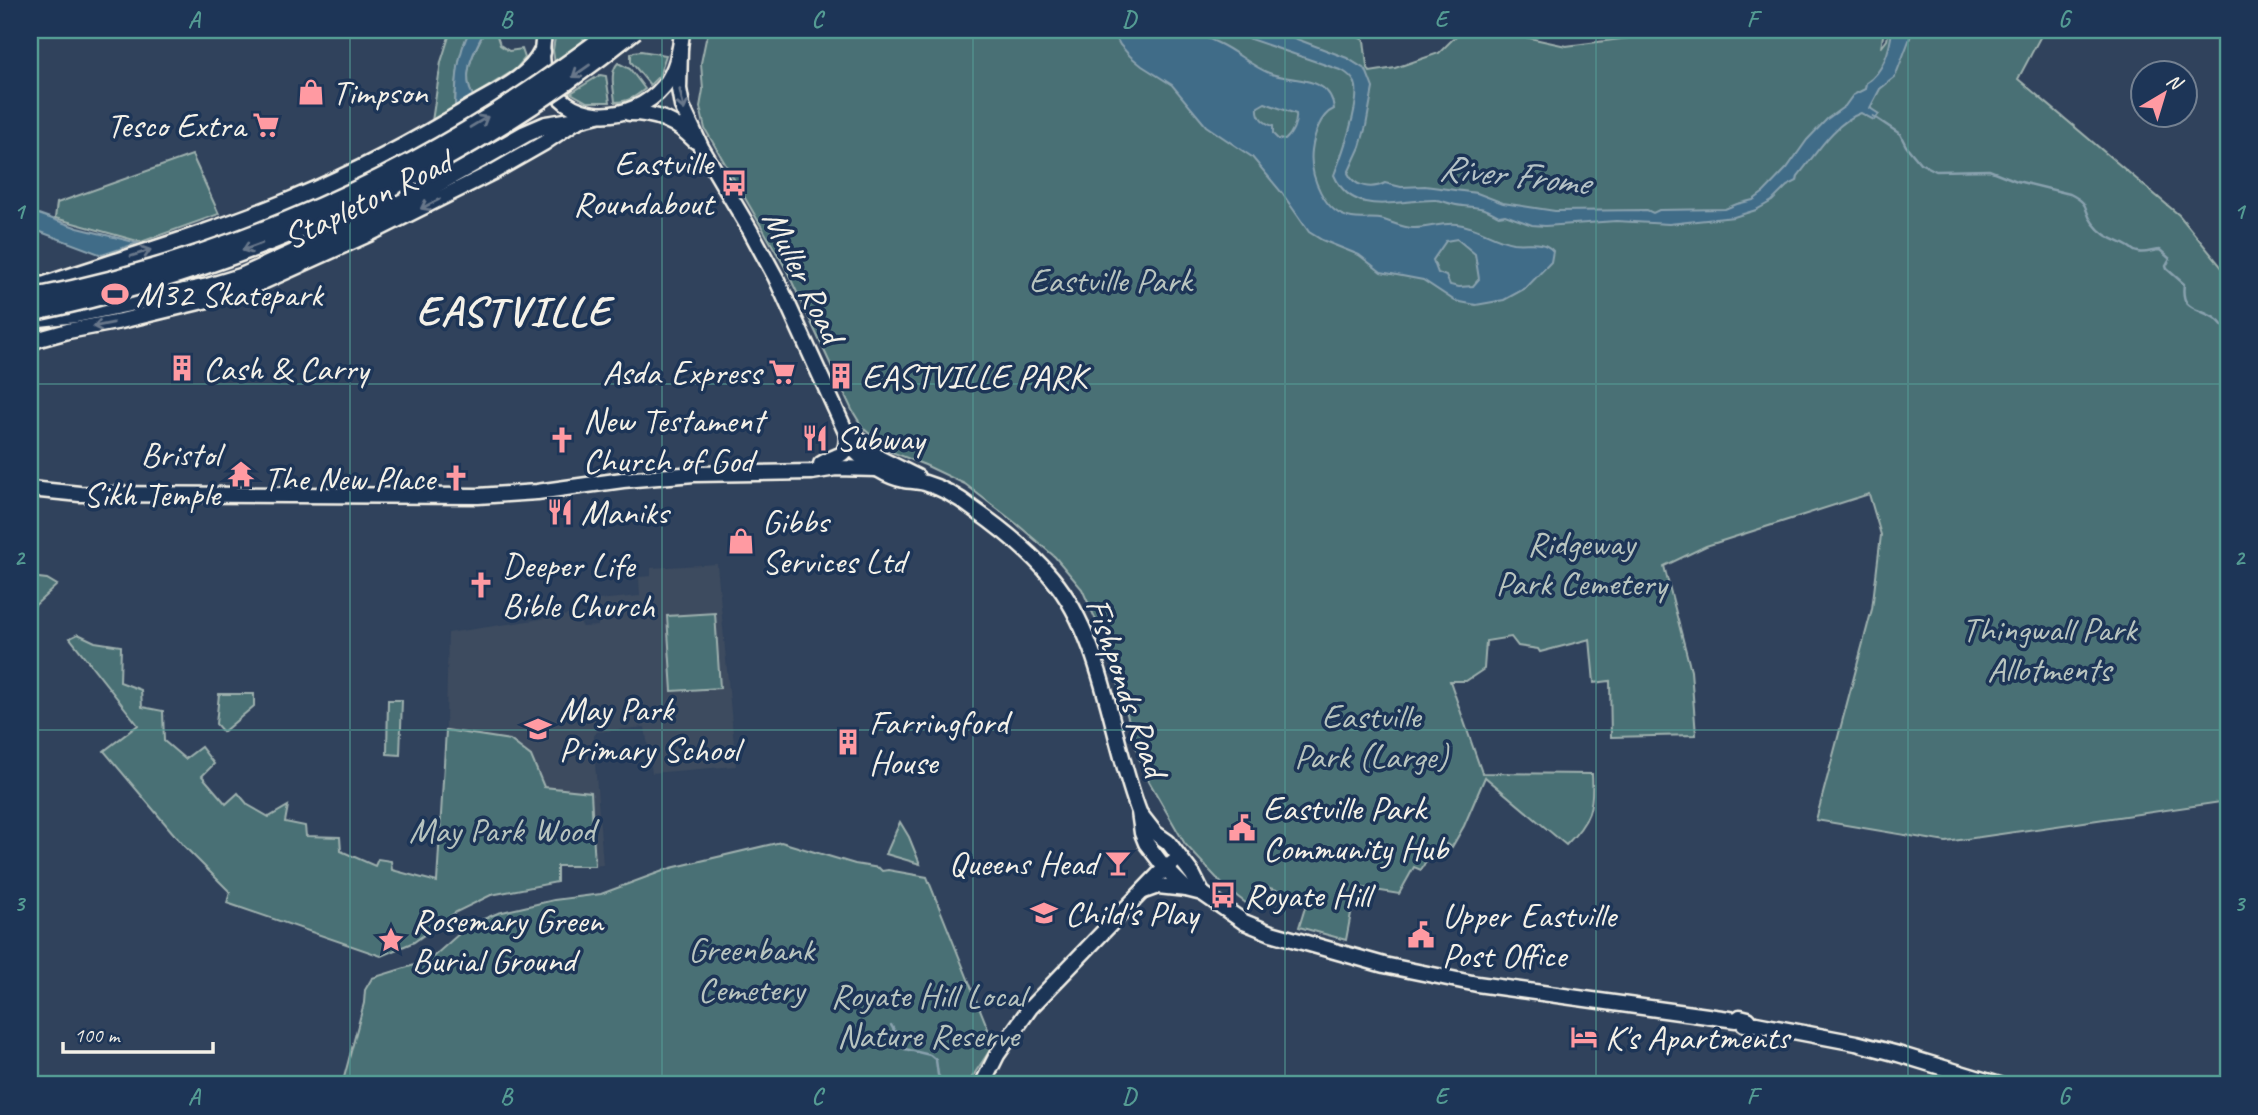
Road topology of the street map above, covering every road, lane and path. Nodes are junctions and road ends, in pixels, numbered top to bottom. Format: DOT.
graph roads {
  1 [pos="545,30"];
  2 [pos="613,30"];
  3 [pos="635,30"];
  4 [pos="683,38"];
  5 [pos="542,52"];
  6 [pos="625,113"];
  7 [pos="598,115"];
  8 [pos="578,120"];
  9 [pos="701,147"];
  10 [pos="30,290"];
  11 [pos="30,298"];
  12 [pos="30,313"];
  13 [pos="30,319"];
  14 [pos="30,344"];
  15 [pos="847,435"];
  16 [pos="878,470"];
  17 [pos="903,470"];
  18 [pos="812,472"];
  19 [pos="923,482"];
  20 [pos="30,489"];
  21 [pos="1139,812"];
  22 [pos="1171,864"];
  23 [pos="1186,889"];
  24 [pos="1142,892"];
  25 [pos="1202,892"];
  26 [pos="982,1085"];
  27 [pos="2000,1085"];
  1 -- 5 [label="main road"];
  11 -- 2 [label="highway, one-way, bridge"];
  3 -- 12 [label="highway, one-way, bridge"];
  4 -- 6 [label="main road"];
  4 -- 9 [label="main road, Muller Road, one-way"];
  5 -- 7 [label="main road"];
  10 -- 5 [label="highway, one-way"];
  6 -- 7 [label="main road"];
  6 -- 9 [label="main road, Muller Road"];
  7 -- 8 [label="main road, Stapleton Road"];
  8 -- 13 [label="highway"];
  8 -- 14 [label="main road, Stapleton Road, one-way"];
  9 -- 15 [label="main road, Muller Road"];
  15 -- 16 [label="main road, Muller Road"];
  15 -- 17 [label="main road"];
  15 -- 18 [label="main road"];
  16 -- 17 [label="main road, Fishponds Road"];
  16 -- 18 [label="main road, Fishponds Road"];
  16 -- 19 [label="main road, Fishponds Road"];
  17 -- 19 [label="main road, Fishponds Road"];
  18 -- 19 [label="main road, Fishponds Road"];
  18 -- 20 [label="main road, Fishponds Road"];
  19 -- 21 [label="main road, Fishponds Road"];
  21 -- 22 [label="main road, Fishponds Road"];
  21 -- 22 [label="main road, Fishponds Road"];
  22 -- 23 [label="main road, Fishponds Road"];
  22 -- 24 [label="main road"];
  22 -- 25 [label="main road, Fishponds Road"];
  23 -- 24 [label="main road"];
  23 -- 25 [label="main road, Fishponds Road"];
  24 -- 26 [label="main road"];
  25 -- 27 [label="main road, Fishponds Road"];
}
